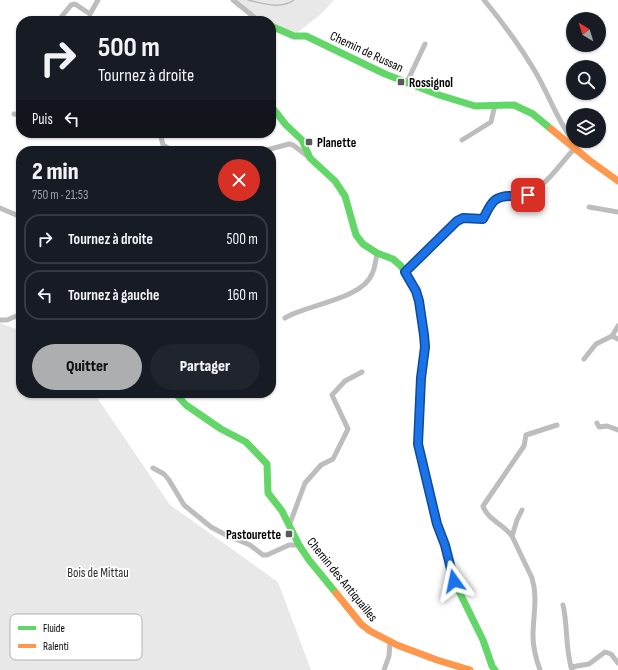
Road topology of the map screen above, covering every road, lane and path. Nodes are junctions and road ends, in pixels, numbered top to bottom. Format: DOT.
graph roads {
  1 [pos="98,0"];
  2 [pos="233,0"];
  3 [pos="484,0"];
  4 [pos="62,16"];
  5 [pos="253,16"];
  6 [pos="276,28"];
  7 [pos="425,44"];
  8 [pos="407,82"];
  9 [pos="495,105"];
  10 [pos="276,112"];
  11 [pos="566,133"];
  12 [pos="566,137"];
  13 [pos="462,140"];
  14 [pos="276,148"];
  15 [pos="567,148"];
  16 [pos="578,148"];
  17 [pos="310,158"];
  18 [pos="618,181"];
  19 [pos="0,208"];
  20 [pos="589,208"];
  21 [pos="618,212"];
  22 [pos="16,215"];
  23 [pos="378,253"];
  24 [pos="405,272"];
  25 [pos="16,316"];
  26 [pos="285,318"];
  27 [pos="0,320"];
  28 [pos="618,326"];
  29 [pos="612,336"];
  30 [pos="618,339"];
  31 [pos="584,359"];
  32 [pos="362,372"];
  33 [pos="180,398"];
  34 [pos="597,423"];
  35 [pos="557,425"];
  36 [pos="618,430"];
  37 [pos="153,468"];
  38 [pos="522,510"];
  39 [pos="289,526"];
  40 [pos="512,536"];
  41 [pos="299,545"];
  42 [pos="563,605"];
  43 [pos="390,642"];
  44 [pos="618,663"];
  45 [pos="571,669"];
  46 [pos="384,670"];
  47 [pos="470,670"];
  48 [pos="495,670"];
  49 [pos="540,670"];
  1 -- 4 [label="street"];
  2 -- 5 [label="street"];
  3 -- 11 [label="street"];
  6 -- 8 [label="street, Chemin de Russan"];
  7 -- 8 [label="street"];
  8 -- 9 [label="street, Chemin de Russan"];
  9 -- 12 [label="street, Chemin de Russan"];
  9 -- 13 [label="street"];
  10 -- 17 [label="street"];
  14 -- 17 [label="street"];
  15 -- 24 [label="street"];
  16 -- 18 [label="street, Chemin de Russan"];
  17 -- 23 [label="street"];
  19 -- 22 [label="street"];
  20 -- 21 [label="street"];
  23 -- 24 [label="street"];
  23 -- 26 [label="street"];
  24 -- 48 [label="street"];
  25 -- 27 [label="street"];
  28 -- 29 [label="street"];
  29 -- 30 [label="street"];
  29 -- 31 [label="street"];
  32 -- 39 [label="street"];
  33 -- 39 [label="street, Chemin des Antiquailles"];
  34 -- 36 [label="street"];
  35 -- 40 [label="street"];
  37 -- 41 [label="street"];
  38 -- 40 [label="street"];
  39 -- 41 [label="street, Chemin des Antiquailles"];
  40 -- 49 [label="street"];
  41 -- 43 [label="street, Chemin des Antiquailles"];
  42 -- 45 [label="street"];
  43 -- 46 [label="street"];
  43 -- 47 [label="street, Chemin des Antiquailles"];
  44 -- 45 [label="street"];
}
